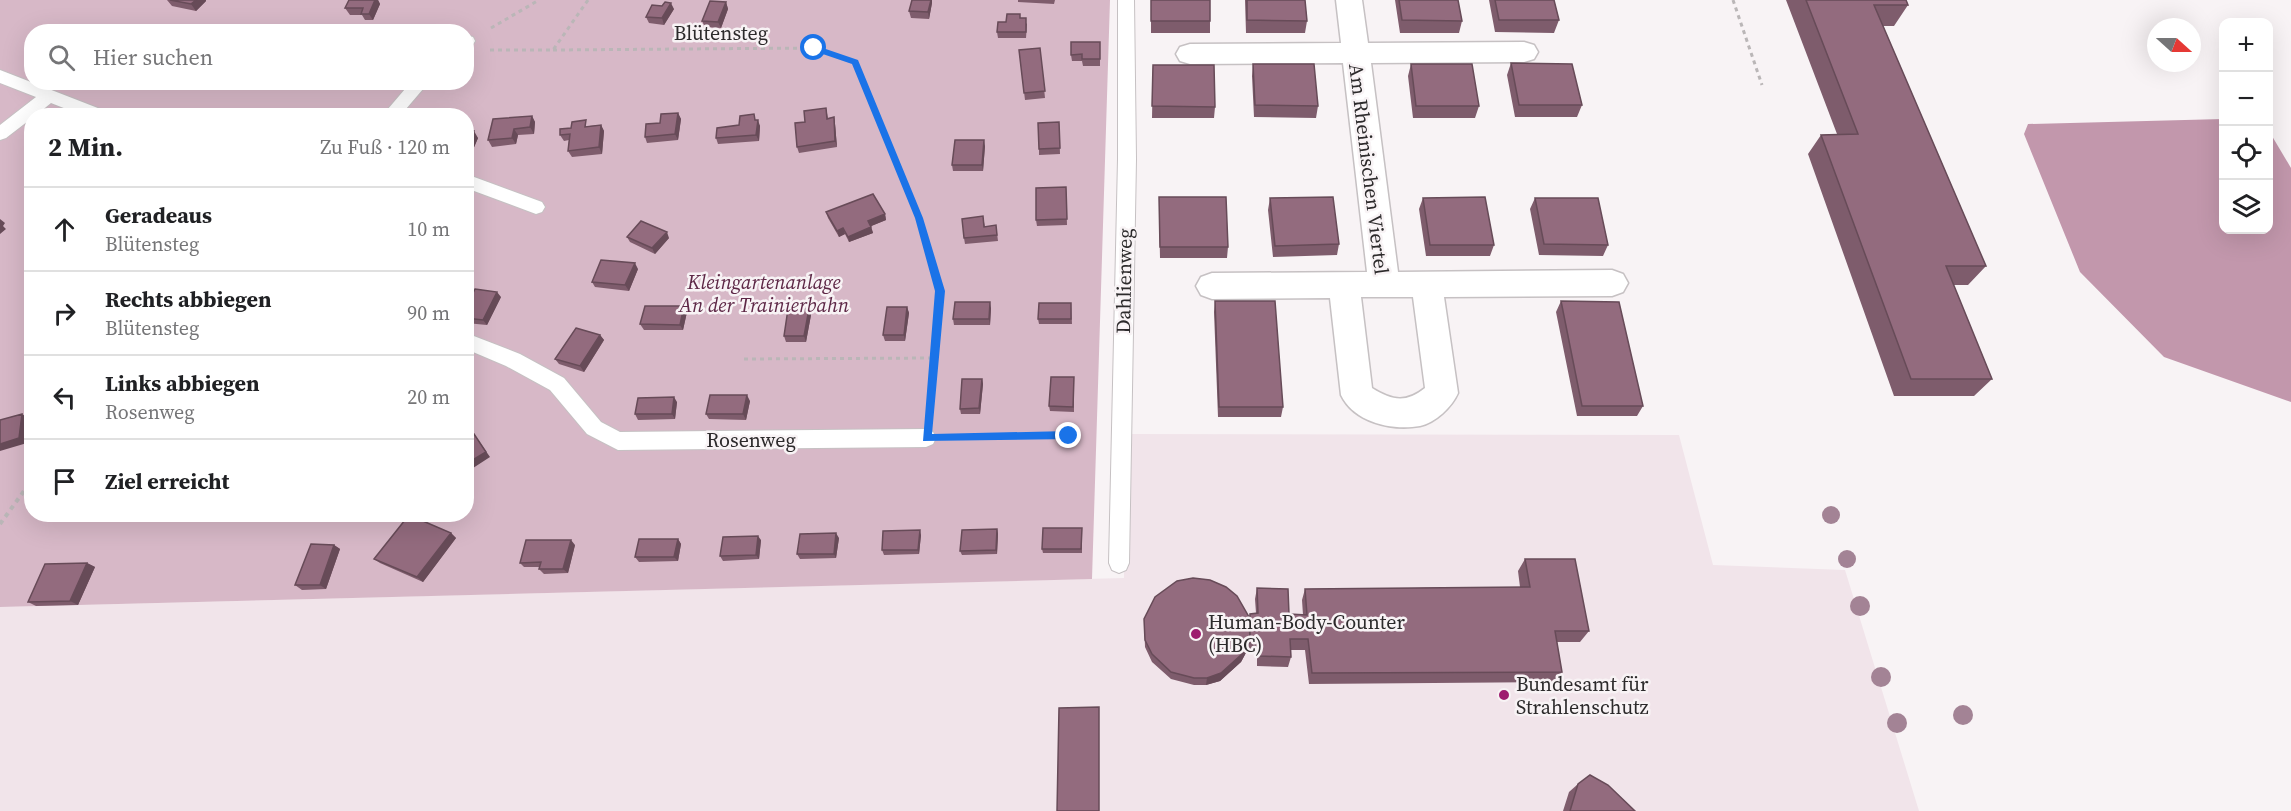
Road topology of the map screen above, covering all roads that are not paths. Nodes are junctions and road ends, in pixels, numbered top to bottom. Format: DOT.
graph roads {
  1 [pos="1126,0"];
  2 [pos="1349,0"];
  3 [pos="1524,52"];
  4 [pos="1190,54"];
  5 [pos="1355,54"];
  6 [pos="0,76"];
  7 [pos="24,85"];
  8 [pos="37,90"];
  9 [pos="414,90"];
  10 [pos="50,95"];
  11 [pos="33,108"];
  12 [pos="82,108"];
  13 [pos="397,108"];
  14 [pos="24,115"];
  15 [pos="0,134"];
  16 [pos="474,184"];
  17 [pos="537,207"];
  18 [pos="1612,283"];
  19 [pos="1344,285"];
  20 [pos="1384,285"];
  21 [pos="1427,285"];
  22 [pos="1212,286"];
  23 [pos="474,344"];
  24 [pos="926,438"];
  25 [pos="1119,563"];
  1 -- 25 [label="lane, Dahlienweg"];
  2 -- 5 [label="street, Am Rheinischen Viertel"];
  3 -- 5 [label="street, Am Rheinischen Viertel"];
  4 -- 5 [label="street, Am Rheinischen Viertel"];
  5 -- 20 [label="street, Am Rheinischen Viertel"];
  6 -- 7 [label="lane"];
  8 -- 10 [label="lane"];
  9 -- 13 [label="lane"];
  10 -- 11 [label="lane"];
  10 -- 12 [label="lane"];
  14 -- 15 [label="lane"];
  16 -- 17 [label="lane"];
  18 -- 21 [label="street, Am Rheinischen Viertel"];
  19 -- 20 [label="street, Am Rheinischen Viertel"];
  19 -- 21 [label="street, Am Rheinischen Viertel"];
  19 -- 22 [label="street, Am Rheinischen Viertel"];
  20 -- 21 [label="street, Am Rheinischen Viertel"];
  23 -- 24 [label="lane, Rosenweg"];
}
